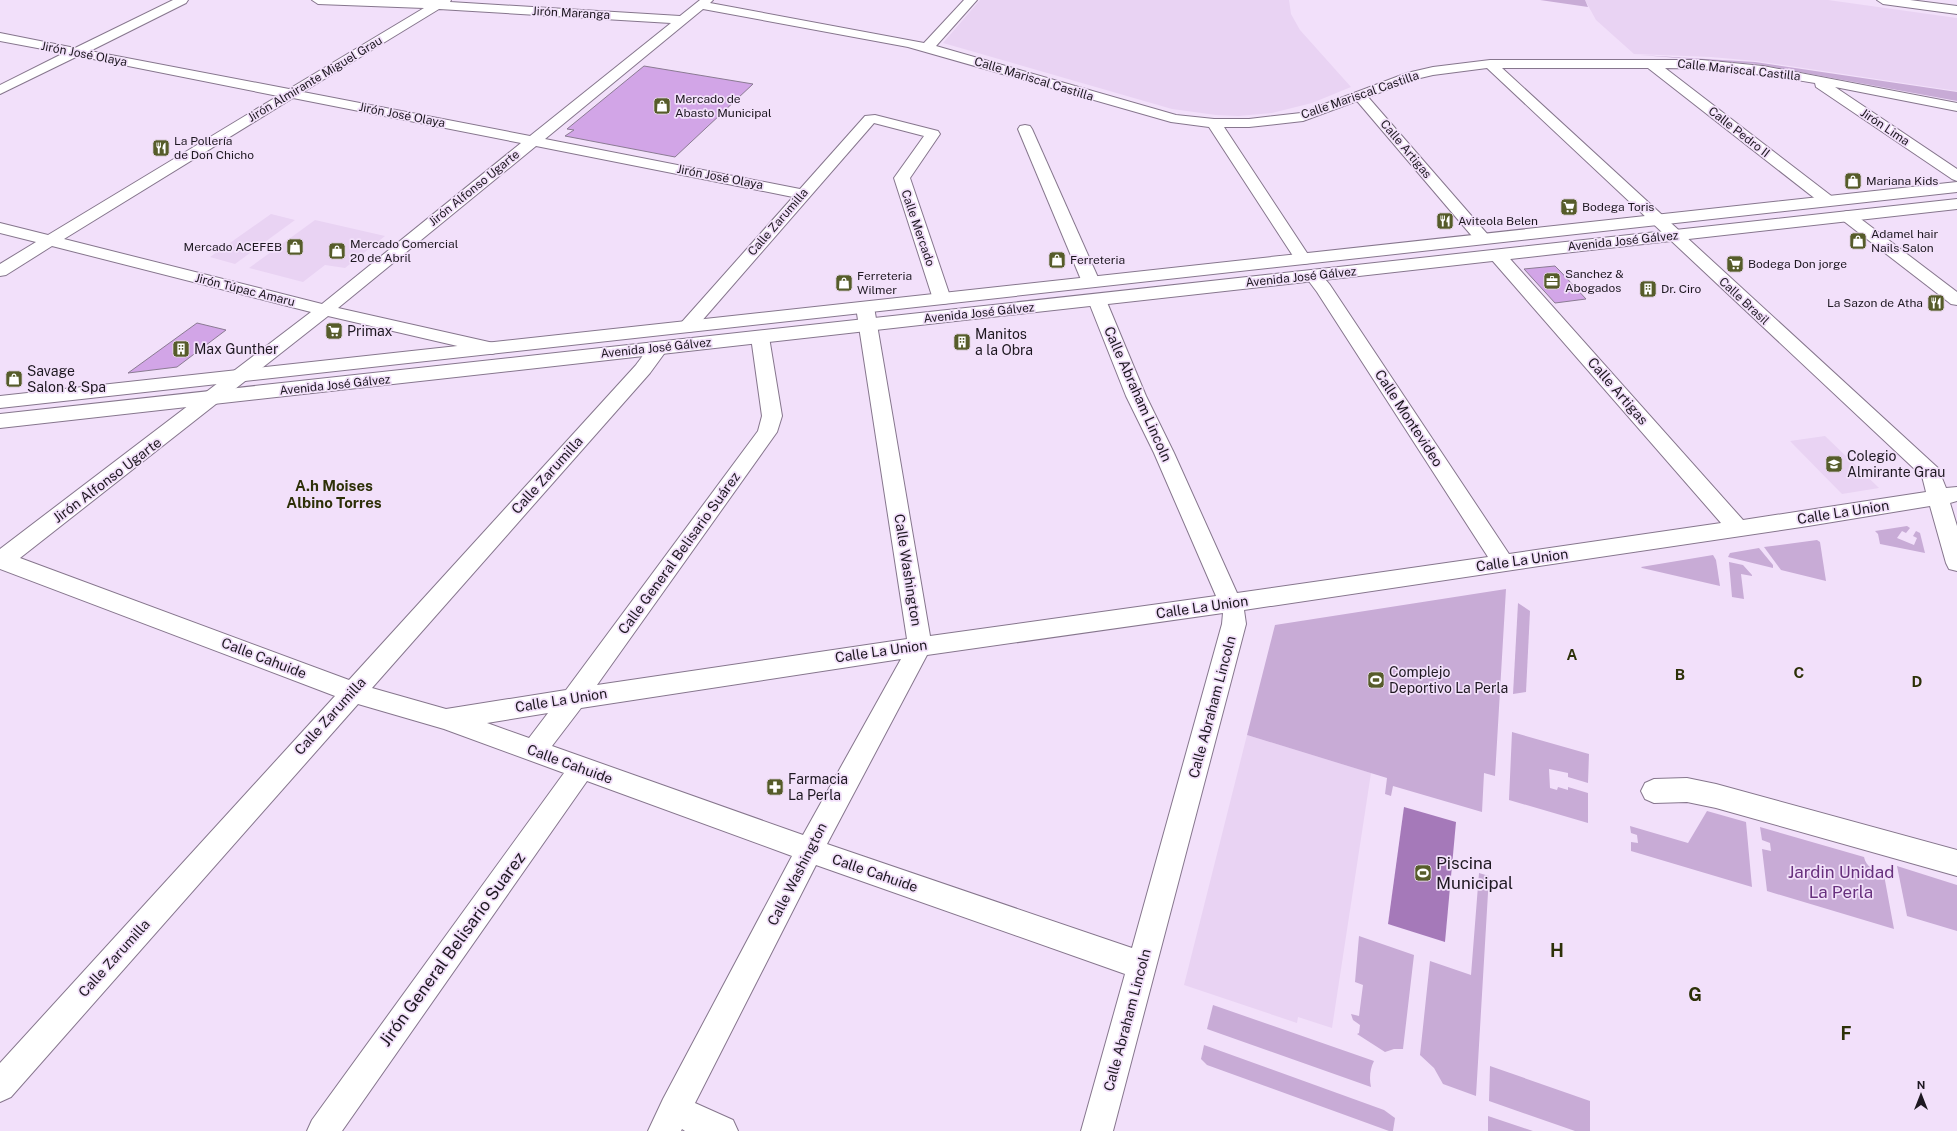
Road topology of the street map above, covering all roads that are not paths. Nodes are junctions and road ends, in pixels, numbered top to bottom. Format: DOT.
graph roads {
  1 [pos="182,0"];
  2 [pos="318,0"];
  3 [pos="971,0"];
  4 [pos="1883,0"];
  5 [pos="1949,0"];
  6 [pos="1957,1"];
  7 [pos="441,3"];
  8 [pos="704,3"];
  9 [pos="1957,10"];
  10 [pos="682,20"];
  11 [pos="0,37"];
  12 [pos="927,48"];
  13 [pos="77,52"];
  14 [pos="1650,63"];
  15 [pos="1490,64"];
  16 [pos="1813,79"];
  17 [pos="0,90"];
  18 [pos="291,94"];
  19 [pos="1360,96"];
  20 [pos="1957,107"];
  21 [pos="870,119"];
  22 [pos="1214,123"];
  23 [pos="1025,129"];
  24 [pos="532,141"];
  25 [pos="1957,176"];
  26 [pos="1957,187"];
  27 [pos="803,194"];
  28 [pos="1828,201"];
  29 [pos="1957,204"];
  30 [pos="1847,216"];
  31 [pos="1658,220"];
  32 [pos="0,228"];
  33 [pos="1675,235"];
  34 [pos="1483,239"];
  35 [pos="50,241"];
  36 [pos="1497,255"];
  37 [pos="1303,259"];
  38 [pos="0,271"];
  39 [pos="1313,276"];
  40 [pos="1094,291"];
  41 [pos="942,299"];
  42 [pos="1957,300"];
  43 [pos="325,310"];
  44 [pos="866,316"];
  45 [pos="687,327"];
  46 [pos="760,337"];
  47 [pos="660,347"];
  48 [pos="492,348"];
  49 [pos="240,376"];
  50 [pos="213,398"];
  51 [pos="0,402"];
  52 [pos="0,421"];
  53 [pos="1947,495"];
  54 [pos="1738,528"];
  55 [pos="1,560"];
  56 [pos="1503,562"];
  57 [pos="1957,563"];
  58 [pos="1230,603"];
  59 [pos="920,646"];
  60 [pos="352,692"];
  61 [pos="574,698"];
  62 [pos="446,719"];
  63 [pos="534,750"];
  64 [pos="582,768"];
  65 [pos="1654,791"];
  66 [pos="809,850"];
  67 [pos="1957,863"];
  68 [pos="1142,966"];
  69 [pos="0,1086"];
  70 [pos="669,1121"];
  71 [pos="323,1131"];
  72 [pos="722,1131"];
  73 [pos="1097,1131"];
  1 -- 13 [label="street"];
  2 -- 7 [label="street, Jirón Maranga"];
  3 -- 12 [label="street"];
  4 -- 9 [label="street"];
  5 -- 6 [label="street"];
  7 -- 10 [label="street, Jirón Maranga"];
  7 -- 18 [label="street, Jirón Almirante Miguel Grau"];
  8 -- 10 [label="street, Jirón Alfonso Ugarte"];
  8 -- 12 [label="street, Calle Mariscal Castilla"];
  10 -- 24 [label="street, Jirón Alfonso Ugarte"];
  11 -- 13 [label="street, Jirón José Olaya"];
  12 -- 22 [label="street, Calle Mariscal Castilla"];
  13 -- 17 [label="street"];
  13 -- 18 [label="street, Jirón José Olaya"];
  14 -- 15 [label="street, Calle Mariscal Castilla"];
  14 -- 16 [label="street, Calle Mariscal Castilla"];
  14 -- 28 [label="street, Calle Pedro II"];
  15 -- 19 [label="street, Calle Mariscal Castilla"];
  15 -- 31 [label="street, Calle Brasil"];
  16 -- 20 [label="street, Calle Mariscal Castilla"];
  16 -- 25 [label="street, Jirón Lima"];
  18 -- 24 [label="street, Jirón José Olaya"];
  18 -- 35 [label="street, Jirón Almirante Miguel Grau"];
  19 -- 22 [label="street, Calle Mariscal Castilla"];
  19 -- 34 [label="street, Calle Artigas"];
  21 -- 27 [label="street, Calle Zarumilla"];
  21 -- 41 [label="street, Calle Mercado"];
  22 -- 37 [label="street"];
  23 -- 40 [label="street, Calle Abraham Lincoln"];
  24 -- 27 [label="street, Jirón José Olaya"];
  24 -- 43 [label="street, Jirón Alfonso Ugarte"];
  26 -- 28 [label="street, Avenida José Gálvez"];
  27 -- 45 [label="street, Calle Zarumilla"];
  28 -- 31 [label="street, Avenida José Gálvez"];
  29 -- 30 [label="street, Avenida José Gálvez"];
  30 -- 33 [label="street, Avenida José Gálvez"];
  30 -- 42 [label="street"];
  31 -- 33 [label="street, Calle Brasil"];
  31 -- 34 [label="street, Avenida José Gálvez"];
  32 -- 35 [label="street, Jirón Túpac Amaru"];
  33 -- 36 [label="street, Avenida José Gálvez"];
  33 -- 53 [label="street, Calle Brasil"];
  34 -- 37 [label="street, Avenida José Gálvez"];
  35 -- 38 [label="street, Jirón Almirante Miguel Grau"];
  35 -- 43 [label="street, Jirón Túpac Amaru"];
  36 -- 39 [label="street, Avenida José Gálvez"];
  36 -- 54 [label="street, Calle Artigas"];
  37 -- 40 [label="street, Avenida José Gálvez"];
  39 -- 40 [label="street, Avenida José Gálvez"];
  39 -- 56 [label="street, Calle Montevideo"];
  40 -- 41 [label="street, Avenida José Gálvez"];
  40 -- 44 [label="street, Avenida José Gálvez"];
  40 -- 58 [label="street, Calle Abraham Lincoln"];
  41 -- 44 [label="street, Avenida José Gálvez"];
  43 -- 48 [label="street, Jirón Túpac Amaru"];
  43 -- 49 [label="street, Jirón Alfonso Ugarte"];
  44 -- 45 [label="street, Avenida José Gálvez"];
  44 -- 46 [label="street, Avenida José Gálvez"];
  44 -- 59 [label="street, Calle Washington"];
  45 -- 48 [label="street, Avenida José Gálvez"];
  46 -- 47 [label="street, Avenida José Gálvez"];
  46 -- 61 [label="street, Calle General Belisario Suárez"];
  47 -- 50 [label="street, Avenida José Gálvez"];
  47 -- 60 [label="street, Calle Zarumilla"];
  48 -- 49 [label="street, Avenida José Gálvez"];
  49 -- 50 [label="street, Jirón Alfonso Ugarte"];
  49 -- 51 [label="street, Avenida José Gálvez"];
  50 -- 52 [label="street, Avenida José Gálvez"];
  50 -- 55 [label="street, Jirón Alfonso Ugarte"];
  53 -- 54 [label="street, Calle La Union"];
  53 -- 57 [label="street, Calle Brasil"];
  54 -- 56 [label="street, Calle La Union"];
  55 -- 60 [label="street, Calle Cahuide"];
  56 -- 58 [label="street, Calle La Union"];
  58 -- 59 [label="street, Calle La Union"];
  58 -- 68 [label="street, Calle Abraham Lincoln"];
  59 -- 61 [label="street, Calle La Union"];
  59 -- 66 [label="street, Calle Washington"];
  60 -- 62 [label="street, Calle Cahuide"];
  60 -- 69 [label="street, Calle Zarumilla"];
  61 -- 62 [label="street, Calle La Union"];
  61 -- 63 [label="street, Calle General Belisario Suárez"];
  62 -- 63 [label="street, Calle Cahuide"];
  63 -- 64 [label="street, Calle Cahuide"];
  64 -- 66 [label="street, Calle Cahuide"];
  64 -- 71 [label="street, Jirón General Belisario Suarez"];
  65 -- 67 [label="street"];
  66 -- 68 [label="street, Calle Cahuide"];
  66 -- 70 [label="street, Calle Washington"];
  68 -- 73 [label="street, Calle Abraham Lincoln"];
  70 -- 72 [label="street"];
}
